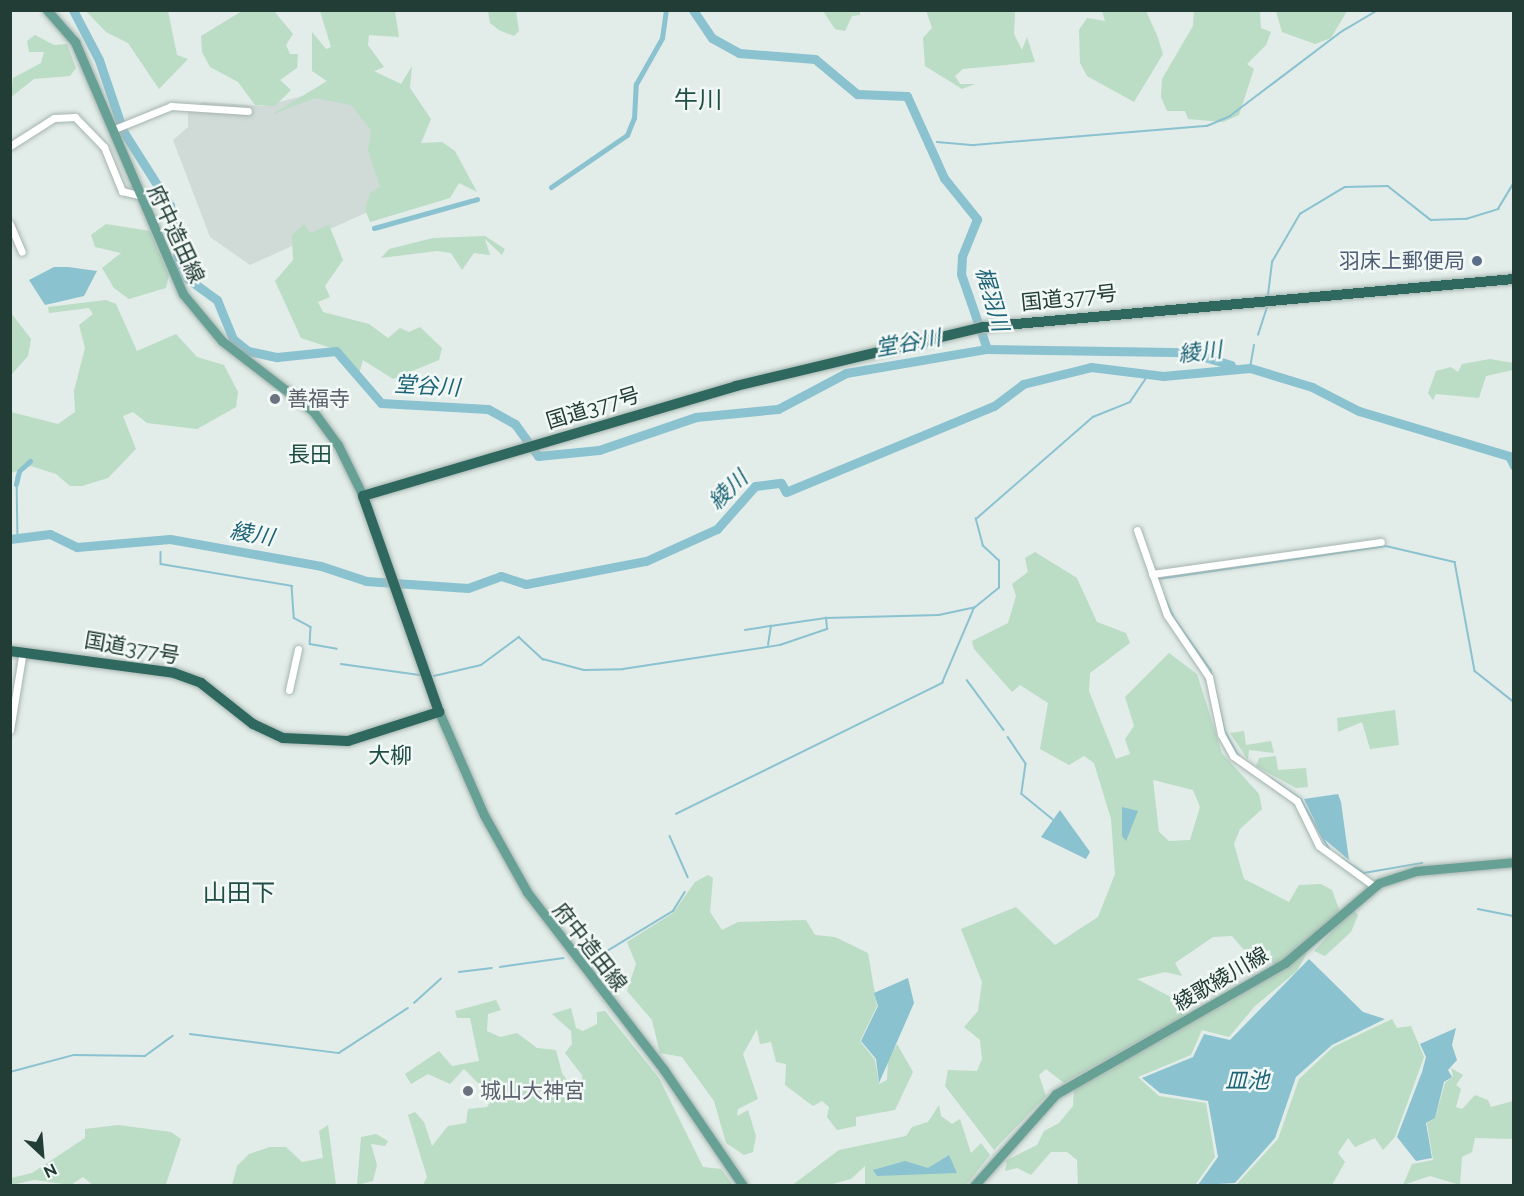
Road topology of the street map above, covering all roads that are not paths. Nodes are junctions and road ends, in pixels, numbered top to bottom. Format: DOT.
graph roads {
  1 [pos="46,10"];
  2 [pos="248,111"];
  3 [pos="117,128"];
  4 [pos="10,146"];
  5 [pos="138,195"];
  6 [pos="10,224"];
  7 [pos="22,252"];
  8 [pos="1514,279"];
  9 [pos="363,496"];
  10 [pos="1137,530"];
  11 [pos="1381,542"];
  12 [pos="1152,574"];
  13 [pos="298,650"];
  14 [pos="10,651"];
  15 [pos="23,651"];
  16 [pos="289,690"];
  17 [pos="440,712"];
  18 [pos="10,730"];
  19 [pos="1514,862"];
  20 [pos="1374,886"];
  21 [pos="743,1185"];
  22 [pos="974,1185"];
  1 -- 3 [label="main road, 府中造田線"];
  2 -- 3 [label="street"];
  3 -- 5 [label="main road, 府中造田線"];
  4 -- 5 [label="street"];
  5 -- 9 [label="main road, 府中造田線"];
  6 -- 7 [label="street"];
  8 -- 9 [label="highway, 国道377号"];
  9 -- 17 [label="highway"];
  10 -- 12 [label="street"];
  11 -- 12 [label="street"];
  12 -- 20 [label="street"];
  13 -- 16 [label="street"];
  14 -- 15 [label="highway, 国道377号"];
  15 -- 17 [label="highway, 国道377号"];
  15 -- 18 [label="street"];
  17 -- 21 [label="main road, 府中造田線"];
  19 -- 20 [label="main road, 綾歌綾川線"];
  20 -- 22 [label="main road, 綾歌綾川線"];
}
